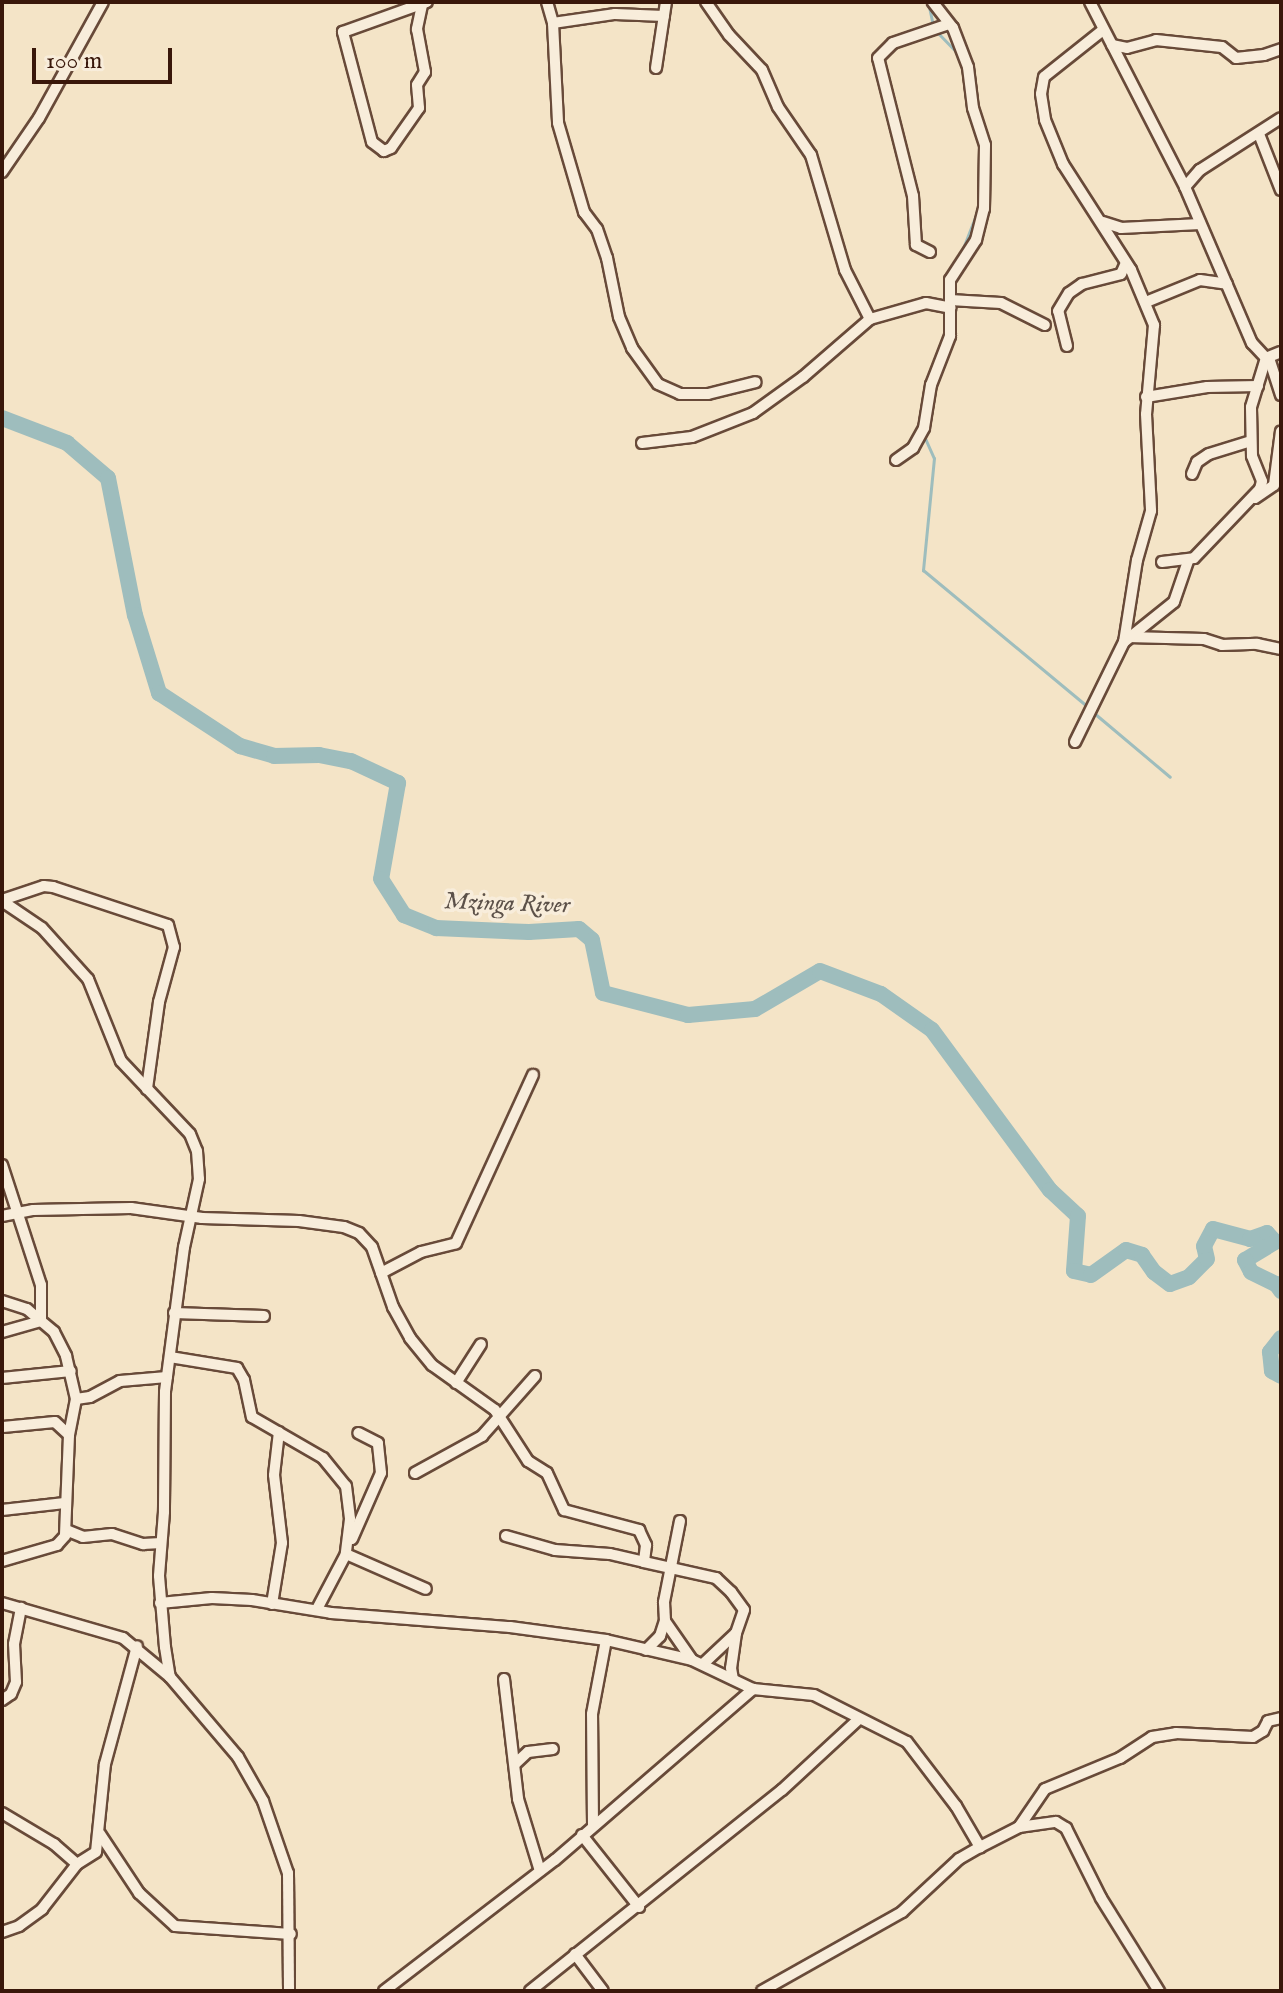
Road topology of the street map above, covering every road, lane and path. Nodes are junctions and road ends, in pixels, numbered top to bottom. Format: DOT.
graph roads {
  1 [pos="103,2"];
  2 [pos="547,2"];
  3 [pos="666,2"];
  4 [pos="706,2"];
  5 [pos="933,2"];
  6 [pos="1090,2"];
  7 [pos="424,3"];
  8 [pos="664,16"];
  9 [pos="553,23"];
  10 [pos="949,24"];
  11 [pos="1103,30"];
  12 [pos="1112,45"];
  13 [pos="1281,49"];
  14 [pos="656,68"];
  15 [pos="1281,118"];
  16 [pos="1259,134"];
  17 [pos="2,172"];
  18 [pos="1185,187"];
  19 [pos="1281,190"];
  20 [pos="1101,221"];
  21 [pos="1200,224"];
  22 [pos="930,252"];
  23 [pos="1126,263"];
  24 [pos="1227,284"];
  25 [pos="1146,302"];
  26 [pos="950,304"];
  27 [pos="870,319"];
  28 [pos="1045,325"];
  29 [pos="1067,346"];
  30 [pos="1281,352"];
  31 [pos="1268,358"];
  32 [pos="756,382"];
  33 [pos="1258,386"];
  34 [pos="1281,395"];
  35 [pos="1146,397"];
  36 [pos="1281,431"];
  37 [pos="1251,441"];
  38 [pos="642,443"];
  39 [pos="896,460"];
  40 [pos="1192,474"];
  41 [pos="1249,501"];
  42 [pos="1188,561"];
  43 [pos="1162,562"];
  44 [pos="1126,639"];
  45 [pos="1281,649"];
  46 [pos="1075,742"];
  47 [pos="2,900"];
  48 [pos="533,1075"];
  49 [pos="147,1089"];
  50 [pos="2,1165"];
  51 [pos="16,1212"];
  52 [pos="2,1216"];
  53 [pos="189,1217"];
  54 [pos="381,1273"];
  55 [pos="2,1301"];
  56 [pos="174,1313"];
  57 [pos="264,1316"];
  58 [pos="41,1321"];
  59 [pos="2,1332"];
  60 [pos="481,1344"];
  61 [pos="170,1357"];
  62 [pos="71,1371"];
  63 [pos="535,1376"];
  64 [pos="167,1377"];
  65 [pos="2,1378"];
  66 [pos="456,1383"];
  67 [pos="76,1399"];
  68 [pos="501,1419"];
  69 [pos="3,1427"];
  70 [pos="279,1432"];
  71 [pos="358,1433"];
  72 [pos="69,1435"];
  73 [pos="415,1473"];
  74 [pos="65,1503"];
  75 [pos="2,1510"];
  76 [pos="680,1521"];
  77 [pos="66,1530"];
  78 [pos="506,1536"];
  79 [pos="161,1543"];
  80 [pos="347,1551"];
  81 [pos="2,1561"];
  82 [pos="644,1562"];
  83 [pos="670,1570"];
  84 [pos="426,1589"];
  85 [pos="2,1603"];
  86 [pos="160,1603"];
  87 [pos="272,1604"];
  88 [pos="21,1608"];
  89 [pos="317,1609"];
  90 [pos="665,1621"];
  91 [pos="736,1633"];
  92 [pos="606,1640"];
  93 [pos="137,1646"];
  94 [pos="646,1650"];
  95 [pos="714,1653"];
  96 [pos="693,1659"];
  97 [pos="170,1677"];
  98 [pos="504,1679"];
  99 [pos="733,1679"];
  100 [pos="753,1689"];
  101 [pos="2,1700"];
  102 [pos="1281,1718"];
  103 [pos="859,1719"];
  104 [pos="553,1749"];
  105 [pos="516,1763"];
  106 [pos="2,1813"];
  107 [pos="593,1825"];
  108 [pos="1019,1827"];
  109 [pos="100,1834"];
  110 [pos="582,1835"];
  111 [pos="980,1847"];
  112 [pos="77,1864"];
  113 [pos="540,1871"];
  114 [pos="639,1907"];
  115 [pos="2,1932"];
  116 [pos="291,1934"];
  117 [pos="575,1954"];
  118 [pos="289,1991"];
  119 [pos="384,1991"];
  120 [pos="530,1991"];
  121 [pos="603,1991"];
  122 [pos="762,1991"];
  123 [pos="1159,1991"];
  1 -- 17 [label="street"];
  2 -- 9 [label="street"];
  3 -- 8 [label="street"];
  4 -- 27 [label="street"];
  5 -- 10 [label="street"];
  6 -- 11 [label="street"];
  7 -- 7 [label="street"];
  8 -- 9 [label="street"];
  8 -- 14 [label="street"];
  9 -- 32 [label="street"];
  10 -- 22 [label="street"];
  10 -- 26 [label="street"];
  11 -- 12 [label="street"];
  11 -- 20 [label="street"];
  12 -- 13 [label="street"];
  12 -- 18 [label="street"];
  15 -- 16 [label="street"];
  16 -- 18 [label="street"];
  16 -- 19 [label="street"];
  18 -- 21 [label="street"];
  20 -- 21 [label="street"];
  20 -- 23 [label="street"];
  21 -- 24 [label="street"];
  23 -- 25 [label="street"];
  23 -- 29 [label="street"];
  24 -- 25 [label="street"];
  24 -- 31 [label="street"];
  25 -- 35 [label="street"];
  26 -- 27 [label="street"];
  26 -- 28 [label="street"];
  26 -- 39 [label="street"];
  27 -- 38 [label="street"];
  30 -- 31 [label="street"];
  31 -- 33 [label="street"];
  31 -- 34 [label="street"];
  33 -- 35 [label="street"];
  33 -- 37 [label="street"];
  35 -- 44 [label="street"];
  36 -- 41 [label="street"];
  37 -- 40 [label="street"];
  37 -- 41 [label="street"];
  41 -- 42 [label="street"];
  42 -- 43 [label="street"];
  42 -- 44 [label="street"];
  44 -- 45 [label="street"];
  44 -- 46 [label="street"];
  47 -- 49 [label="street"];
  47 -- 49 [label="street"];
  48 -- 54 [label="street"];
  49 -- 53 [label="street"];
  50 -- 51 [label="street"];
  51 -- 52 [label="street"];
  51 -- 53 [label="street"];
  51 -- 58 [label="street"];
  53 -- 54 [label="street"];
  53 -- 56 [label="street"];
  54 -- 66 [label="street"];
  55 -- 58 [label="street"];
  56 -- 57 [label="street"];
  56 -- 61 [label="street"];
  58 -- 59 [label="street"];
  58 -- 62 [label="street"];
  60 -- 66 [label="street"];
  61 -- 64 [label="street"];
  61 -- 70 [label="street"];
  62 -- 65 [label="street"];
  62 -- 67 [label="street"];
  63 -- 68 [label="street"];
  64 -- 67 [label="street"];
  64 -- 79 [label="street"];
  66 -- 68 [label="street"];
  67 -- 72 [label="street"];
  68 -- 73 [label="street"];
  68 -- 82 [label="street"];
  69 -- 72 [label="street"];
  70 -- 80 [label="street"];
  70 -- 87 [label="street"];
  71 -- 80 [label="street"];
  72 -- 74 [label="street"];
  74 -- 75 [label="street"];
  74 -- 77 [label="street"];
  76 -- 83 [label="street"];
  77 -- 79 [label="street"];
  77 -- 81 [label="street"];
  78 -- 82 [label="street"];
  79 -- 86 [label="street"];
  80 -- 84 [label="street"];
  80 -- 89 [label="street"];
  82 -- 83 [label="street"];
  83 -- 90 [label="street"];
  83 -- 91 [label="street"];
  85 -- 88 [label="street"];
  86 -- 87 [label="street"];
  86 -- 97 [label="street"];
  87 -- 89 [label="street"];
  88 -- 93 [label="street"];
  88 -- 101 [label="street"];
  89 -- 92 [label="street"];
  90 -- 94 [label="street"];
  90 -- 96 [label="street"];
  91 -- 95 [label="street"];
  91 -- 99 [label="street"];
  92 -- 94 [label="street"];
  92 -- 107 [label="street"];
  93 -- 97 [label="street"];
  93 -- 109 [label="street"];
  94 -- 96 [label="street"];
  95 -- 96 [label="street"];
  95 -- 96 [label="street"];
  96 -- 99 [label="street"];
  97 -- 116 [label="street"];
  98 -- 105 [label="street"];
  99 -- 100 [label="street"];
  100 -- 103 [label="street"];
  100 -- 107 [label="street"];
  102 -- 108 [label="street"];
  103 -- 111 [label="street"];
  103 -- 114 [label="street"];
  104 -- 105 [label="street"];
  105 -- 113 [label="street"];
  106 -- 112 [label="street"];
  107 -- 110 [label="street"];
  108 -- 111 [label="street"];
  108 -- 123 [label="street"];
  109 -- 112 [label="street"];
  109 -- 116 [label="street"];
  110 -- 113 [label="street"];
  110 -- 114 [label="street"];
  111 -- 122 [label="street"];
  112 -- 115 [label="street"];
  113 -- 119 [label="street"];
  114 -- 117 [label="street"];
  116 -- 118 [label="street"];
  117 -- 120 [label="street"];
  117 -- 121 [label="street"];
}
